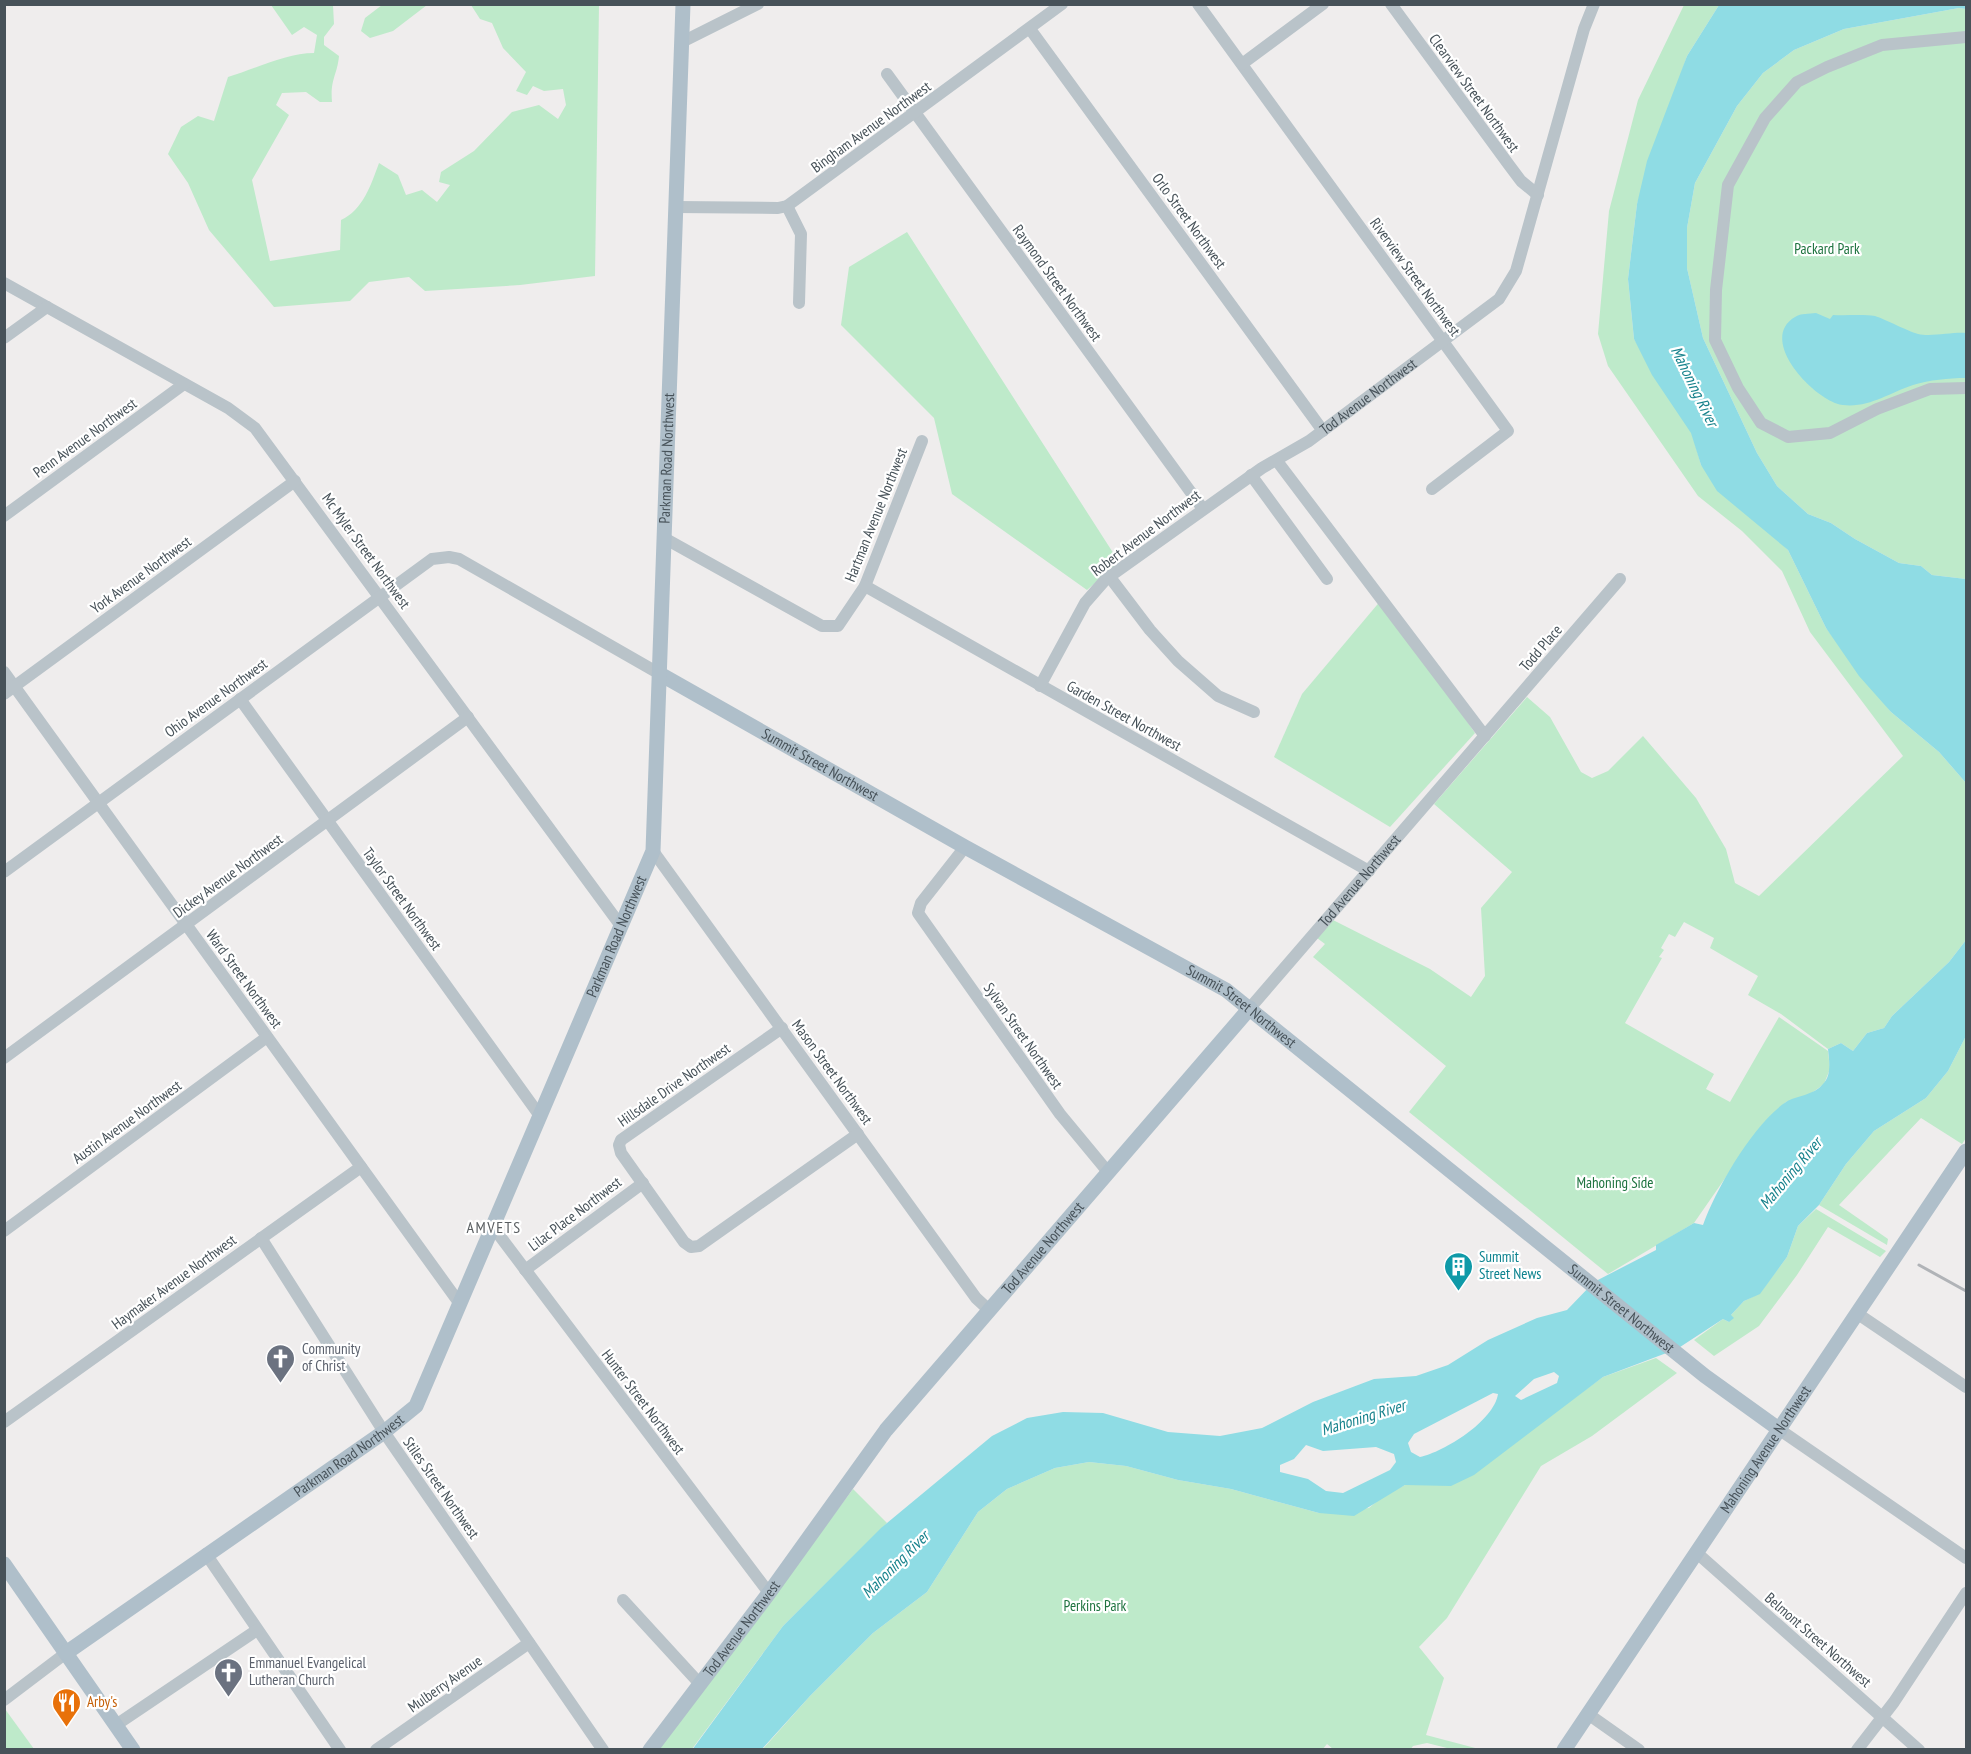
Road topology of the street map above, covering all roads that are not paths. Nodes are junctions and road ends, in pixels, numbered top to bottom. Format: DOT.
graph roads {
  1 [pos="683,4"];
  2 [pos="758,4"];
  3 [pos="1062,4"];
  4 [pos="1198,4"];
  5 [pos="1323,4"];
  6 [pos="1391,4"];
  7 [pos="1594,4"];
  8 [pos="1030,29"];
  9 [pos="1966,37"];
  10 [pos="682,42"];
  11 [pos="1242,64"];
  12 [pos="887,74"];
  13 [pos="916,113"];
  14 [pos="1538,195"];
  15 [pos="787,206"];
  16 [pos="676,207"];
  17 [pos="4,283"];
  18 [pos="799,303"];
  19 [pos="47,307"];
  20 [pos="4,338"];
  21 [pos="1443,342"];
  22 [pos="184,384"];
  23 [pos="1966,388"];
  24 [pos="1323,431"];
  25 [pos="922,441"];
  26 [pos="1277,461"];
  27 [pos="1251,475"];
  28 [pos="295,481"];
  29 [pos="1432,489"];
  30 [pos="1203,509"];
  31 [pos="4,516"];
  32 [pos="664,538"];
  33 [pos="449,557"];
  34 [pos="1109,576"];
  35 [pos="1327,579"];
  36 [pos="1620,579"];
  37 [pos="865,586"];
  38 [pos="380,596"];
  39 [pos="4,672"];
  40 [pos="660,674"];
  41 [pos="15,686"];
  42 [pos="1040,686"];
  43 [pos="4,694"];
  44 [pos="240,699"];
  45 [pos="1254,712"];
  46 [pos="468,717"];
  47 [pos="1485,736"];
  48 [pos="100,802"];
  49 [pos="327,822"];
  50 [pos="965,847"];
  51 [pos="653,850"];
  52 [pos="1369,871"];
  53 [pos="4,872"];
  54 [pos="187,925"];
  55 [pos="621,927"];
  56 [pos="1250,1008"];
  57 [pos="782,1028"];
  58 [pos="267,1037"];
  59 [pos="4,1058"];
  60 [pos="540,1116"];
  61 [pos="858,1134"];
  62 [pos="1966,1151"];
  63 [pos="361,1167"];
  64 [pos="1108,1172"];
  65 [pos="643,1183"];
  66 [pos="493,1227"];
  67 [pos="4,1231"];
  68 [pos="261,1238"];
  69 [pos="525,1270"];
  70 [pos="460,1304"];
  71 [pos="989,1310"];
  72 [pos="1858,1314"];
  73 [pos="1966,1388"];
  74 [pos="4,1422"];
  75 [pos="1780,1430"];
  76 [pos="384,1432"];
  77 [pos="1697,1553"];
  78 [pos="206,1554"];
  79 [pos="1966,1558"];
  80 [pos="4,1564"];
  81 [pos="769,1593"];
  82 [pos="1966,1593"];
  83 [pos="623,1600"];
  84 [pos="257,1630"];
  85 [pos="529,1643"];
  86 [pos="66,1653"];
  87 [pos="700,1684"];
  88 [pos="4,1700"];
  89 [pos="1588,1714"];
  90 [pos="1881,1717"];
  91 [pos="116,1725"];
  92 [pos="133,1749"];
  93 [pos="340,1749"];
  94 [pos="376,1749"];
  95 [pos="603,1749"];
  96 [pos="650,1749"];
  97 [pos="1564,1749"];
  98 [pos="1639,1749"];
  99 [pos="1857,1749"];
  100 [pos="1919,1749"];
  1 -- 10 [label="main road, Parkman Road Northwest"];
  2 -- 10 [label="street"];
  3 -- 8 [label="street, Bingham Avenue Northwest"];
  4 -- 11 [label="street, Riverview Street Northwest"];
  5 -- 11 [label="street"];
  6 -- 14 [label="street, Clearview Street Northwest"];
  7 -- 14 [label="street, Tod Avenue Northwest"];
  8 -- 13 [label="street, Bingham Avenue Northwest"];
  8 -- 24 [label="street, Orlo Street Northwest"];
  9 -- 23 [label="street"];
  10 -- 16 [label="main road, Parkman Road Northwest"];
  11 -- 21 [label="street, Riverview Street Northwest"];
  12 -- 13 [label="street, Raymond Street Northwest"];
  13 -- 15 [label="street, Bingham Avenue Northwest"];
  13 -- 30 [label="street, Raymond Street Northwest"];
  14 -- 21 [label="street, Tod Avenue Northwest"];
  15 -- 16 [label="street"];
  15 -- 18 [label="street"];
  16 -- 32 [label="main road, Parkman Road Northwest"];
  17 -- 19 [label="street, Mc Myler Street Northwest"];
  19 -- 20 [label="street"];
  19 -- 22 [label="street, Mc Myler Street Northwest"];
  21 -- 24 [label="street, Tod Avenue Northwest"];
  21 -- 29 [label="street, Riverview Street Northwest"];
  22 -- 28 [label="street, Mc Myler Street Northwest"];
  22 -- 31 [label="street, Penn Avenue Northwest"];
  24 -- 26 [label="street, Tod Avenue Northwest"];
  25 -- 37 [label="street, Hartman Avenue Northwest"];
  26 -- 27 [label="street, Robert Avenue Northwest"];
  26 -- 47 [label="street"];
  27 -- 30 [label="street, Robert Avenue Northwest"];
  27 -- 35 [label="street"];
  28 -- 38 [label="street, Mc Myler Street Northwest"];
  28 -- 41 [label="street, York Avenue Northwest"];
  30 -- 34 [label="street, Robert Avenue Northwest"];
  32 -- 37 [label="street, Hartman Avenue Northwest"];
  32 -- 40 [label="main road, Parkman Road Northwest"];
  33 -- 38 [label="street, Ohio Avenue Northwest"];
  33 -- 40 [label="street, Summit Street Northwest"];
  34 -- 42 [label="street, Robert Avenue Northwest"];
  34 -- 45 [label="street"];
  36 -- 47 [label="street, Todd Place"];
  37 -- 42 [label="street, Garden Street Northwest"];
  38 -- 44 [label="street, Ohio Avenue Northwest"];
  38 -- 46 [label="street, Mc Myler Street Northwest"];
  39 -- 41 [label="street, Ward Street Northwest"];
  40 -- 50 [label="main road, Summit Street Northwest"];
  40 -- 51 [label="main road, Parkman Road Northwest"];
  41 -- 43 [label="street, York Avenue Northwest"];
  41 -- 48 [label="street, Ward Street Northwest"];
  42 -- 52 [label="street, Garden Street Northwest"];
  44 -- 48 [label="street, Ohio Avenue Northwest"];
  44 -- 49 [label="street, Taylor Street Northwest"];
  46 -- 49 [label="street, Dickey Avenue Northwest"];
  46 -- 55 [label="street, Mc Myler Street Northwest"];
  47 -- 52 [label="street, Tod Avenue Northwest"];
  48 -- 53 [label="street, Ohio Avenue Northwest"];
  48 -- 54 [label="street, Ward Street Northwest"];
  49 -- 54 [label="street, Dickey Avenue Northwest"];
  49 -- 60 [label="street, Taylor Street Northwest"];
  50 -- 56 [label="main road, Summit Street Northwest"];
  50 -- 64 [label="street, Sylvan Street Northwest"];
  51 -- 55 [label="main road, Parkman Road Northwest"];
  51 -- 57 [label="street, Mason Street Northwest"];
  52 -- 56 [label="street, Tod Avenue Northwest"];
  54 -- 58 [label="street, Ward Street Northwest"];
  54 -- 59 [label="street, Dickey Avenue Northwest"];
  55 -- 60 [label="main road, Parkman Road Northwest"];
  56 -- 64 [label="main road, Tod Avenue Northwest"];
  56 -- 75 [label="main road, Summit Street Northwest"];
  57 -- 61 [label="street, Mason Street Northwest"];
  57 -- 65 [label="street, Hillsdale Drive Northwest"];
  58 -- 63 [label="street, Ward Street Northwest"];
  58 -- 67 [label="street, Austin Avenue Northwest"];
  60 -- 66 [label="main road, Parkman Road Northwest"];
  61 -- 65 [label="street, Hillsdale Drive Northwest"];
  61 -- 71 [label="street, Mason Street Northwest"];
  62 -- 72 [label="main road, Mahoning Avenue Northwest"];
  63 -- 68 [label="street, Haymaker Avenue Northwest"];
  63 -- 70 [label="street, Ward Street Northwest"];
  64 -- 71 [label="main road, Tod Avenue Northwest"];
  65 -- 69 [label="street, Lilac Place Northwest"];
  66 -- 69 [label="street, Hunter Street Northwest"];
  66 -- 70 [label="main road, Parkman Road Northwest"];
  68 -- 74 [label="street, Haymaker Avenue Northwest"];
  68 -- 76 [label="street, Stiles Street Northwest"];
  69 -- 81 [label="street, Hunter Street Northwest"];
  70 -- 76 [label="main road, Parkman Road Northwest"];
  71 -- 81 [label="main road, Tod Avenue Northwest"];
  72 -- 73 [label="street"];
  72 -- 75 [label="main road, Mahoning Avenue Northwest"];
  75 -- 77 [label="main road, Mahoning Avenue Northwest"];
  75 -- 79 [label="street, Summit Street Northwest"];
  76 -- 78 [label="main road, Parkman Road Northwest"];
  76 -- 85 [label="street, Stiles Street Northwest"];
  77 -- 89 [label="main road, Mahoning Avenue Northwest"];
  77 -- 90 [label="street, Belmont Street Northwest"];
  78 -- 84 [label="street"];
  78 -- 86 [label="main road, Parkman Road Northwest"];
  80 -- 86 [label="main road"];
  81 -- 87 [label="main road, Tod Avenue Northwest"];
  82 -- 90 [label="street"];
  83 -- 87 [label="street"];
  84 -- 91 [label="street"];
  84 -- 93 [label="street"];
  85 -- 94 [label="street, Mulberry Avenue"];
  85 -- 95 [label="street, Stiles Street Northwest"];
  86 -- 88 [label="street"];
  86 -- 91 [label="main road"];
  87 -- 96 [label="main road, Tod Avenue Northwest"];
  89 -- 97 [label="main road, Mahoning Avenue Northwest"];
  89 -- 98 [label="street"];
  90 -- 99 [label="street"];
  90 -- 100 [label="street, Belmont Street Northwest"];
  91 -- 92 [label="main road"];
}
